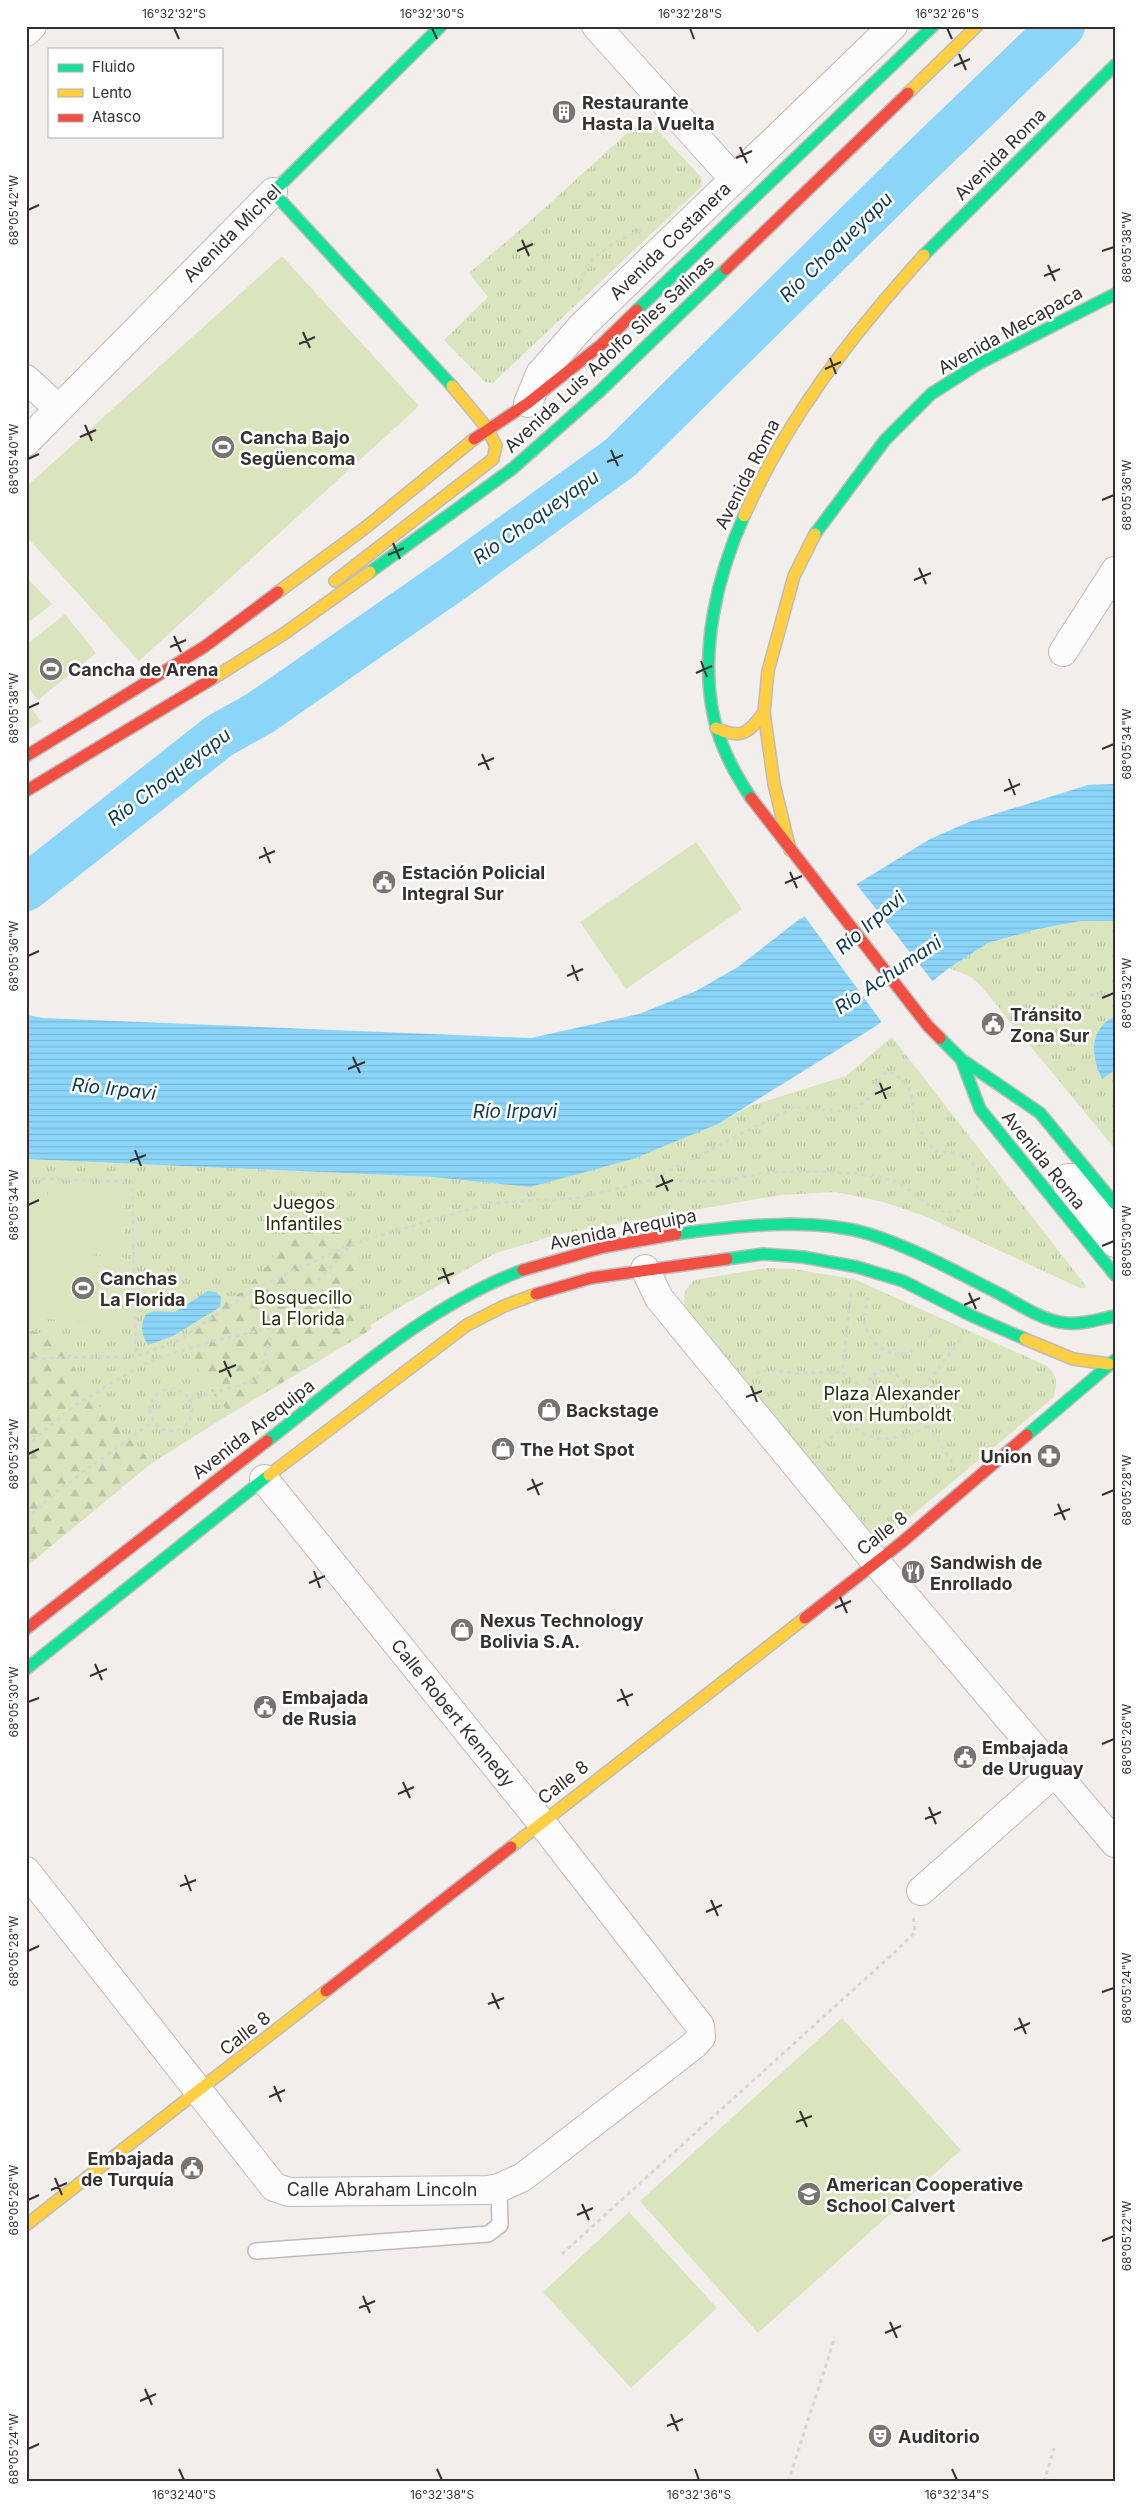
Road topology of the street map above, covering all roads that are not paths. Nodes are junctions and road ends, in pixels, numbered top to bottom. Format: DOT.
graph roads {
  1 [pos="32,26"];
  2 [pos="441,26"];
  3 [pos="596,26"];
  4 [pos="893,26"];
  5 [pos="933,26"];
  6 [pos="977,26"];
  7 [pos="26,32"];
  8 [pos="1115,65"];
  9 [pos="734,179"];
  10 [pos="273,192"];
  11 [pos="1115,294"];
  12 [pos="26,379"];
  13 [pos="528,404"];
  14 [pos="59,409"];
  15 [pos="487,428"];
  16 [pos="26,442"];
  17 [pos="1115,571"];
  18 [pos="325,588"];
  19 [pos="294,612"];
  20 [pos="1063,652"];
  21 [pos="251,653"];
  22 [pos="764,712"];
  23 [pos="716,728"];
  24 [pos="26,756"];
  25 [pos="26,791"];
  26 [pos="790,850"];
  27 [pos="961,1059"];
  28 [pos="1115,1204"];
  29 [pos="1115,1228"];
  30 [pos="1115,1243"];
  31 [pos="643,1254"];
  32 [pos="1115,1275"];
  33 [pos="1115,1316"];
  34 [pos="1112,1362"];
  35 [pos="256,1467"];
  36 [pos="875,1561"];
  37 [pos="26,1629"];
  38 [pos="26,1669"];
  39 [pos="1054,1773"];
  40 [pos="540,1822"];
  41 [pos="1115,1843"];
  42 [pos="26,1871"];
  43 [pos="921,1891"];
  44 [pos="694,2045"];
  45 [pos="200,2091"];
  46 [pos="499,2188"];
  47 [pos="26,2225"];
  48 [pos="256,2251"];
  1 -- 7 [label="street"];
  2 -- 10 [label="main road, Avenida Michel"];
  3 -- 9 [label="street"];
  4 -- 9 [label="street, Avenida Costanera"];
  5 -- 13 [label="main road, Avenida Luis Adolfo Siles Salinas"];
  6 -- 21 [label="main road, Avenida Luis Adolfo Siles Salinas"];
  8 -- 23 [label="main road, Avenida Roma"];
  9 -- 13 [label="street, Avenida Costanera"];
  10 -- 14 [label="street, Avenida Michel"];
  10 -- 15 [label="main road"];
  11 -- 22 [label="main road, Avenida Mecapaca"];
  12 -- 14 [label="street"];
  13 -- 15 [label="main road, Avenida Luis Adolfo Siles Salinas"];
  14 -- 16 [label="street, Avenida Michel"];
  15 -- 18 [label="main road"];
  15 -- 24 [label="main road, Avenida Luis Adolfo Siles Salinas"];
  17 -- 20 [label="street"];
  19 -- 21 [label="main road"];
  21 -- 25 [label="main road, Avenida Luis Adolfo Siles Salinas"];
  22 -- 23 [label="main road"];
  22 -- 26 [label="main road, Avenida Mecapaca"];
  23 -- 26 [label="main road, Avenida Roma"];
  26 -- 27 [label="main road, Avenida Roma"];
  27 -- 28 [label="main road, Avenida Roma"];
  27 -- 32 [label="main road, Avenida Roma"];
  29 -- 30 [label="street"];
  31 -- 33 [label="main road, Avenida Arequipa"];
  31 -- 34 [label="main road, Avenida Arequipa"];
  31 -- 35 [label="main road, Avenida Arequipa"];
  31 -- 35 [label="main road, Avenida Arequipa"];
  31 -- 36 [label="street"];
  34 -- 36 [label="main road, Calle 8"];
  35 -- 37 [label="main road, Avenida Arequipa"];
  35 -- 38 [label="main road, Avenida Arequipa"];
  35 -- 40 [label="street, Calle Robert Kennedy"];
  36 -- 39 [label="street"];
  36 -- 40 [label="main road, Calle 8"];
  39 -- 41 [label="street"];
  39 -- 43 [label="street"];
  40 -- 44 [label="street, Calle Robert Kennedy"];
  40 -- 45 [label="main road, Calle 8"];
  42 -- 45 [label="street, Calle Abraham Lincoln"];
  44 -- 46 [label="street, Calle Abraham Lincoln"];
  45 -- 46 [label="street, Calle Abraham Lincoln"];
  45 -- 47 [label="main road, Calle 8"];
  46 -- 48 [label="lane"];
}
